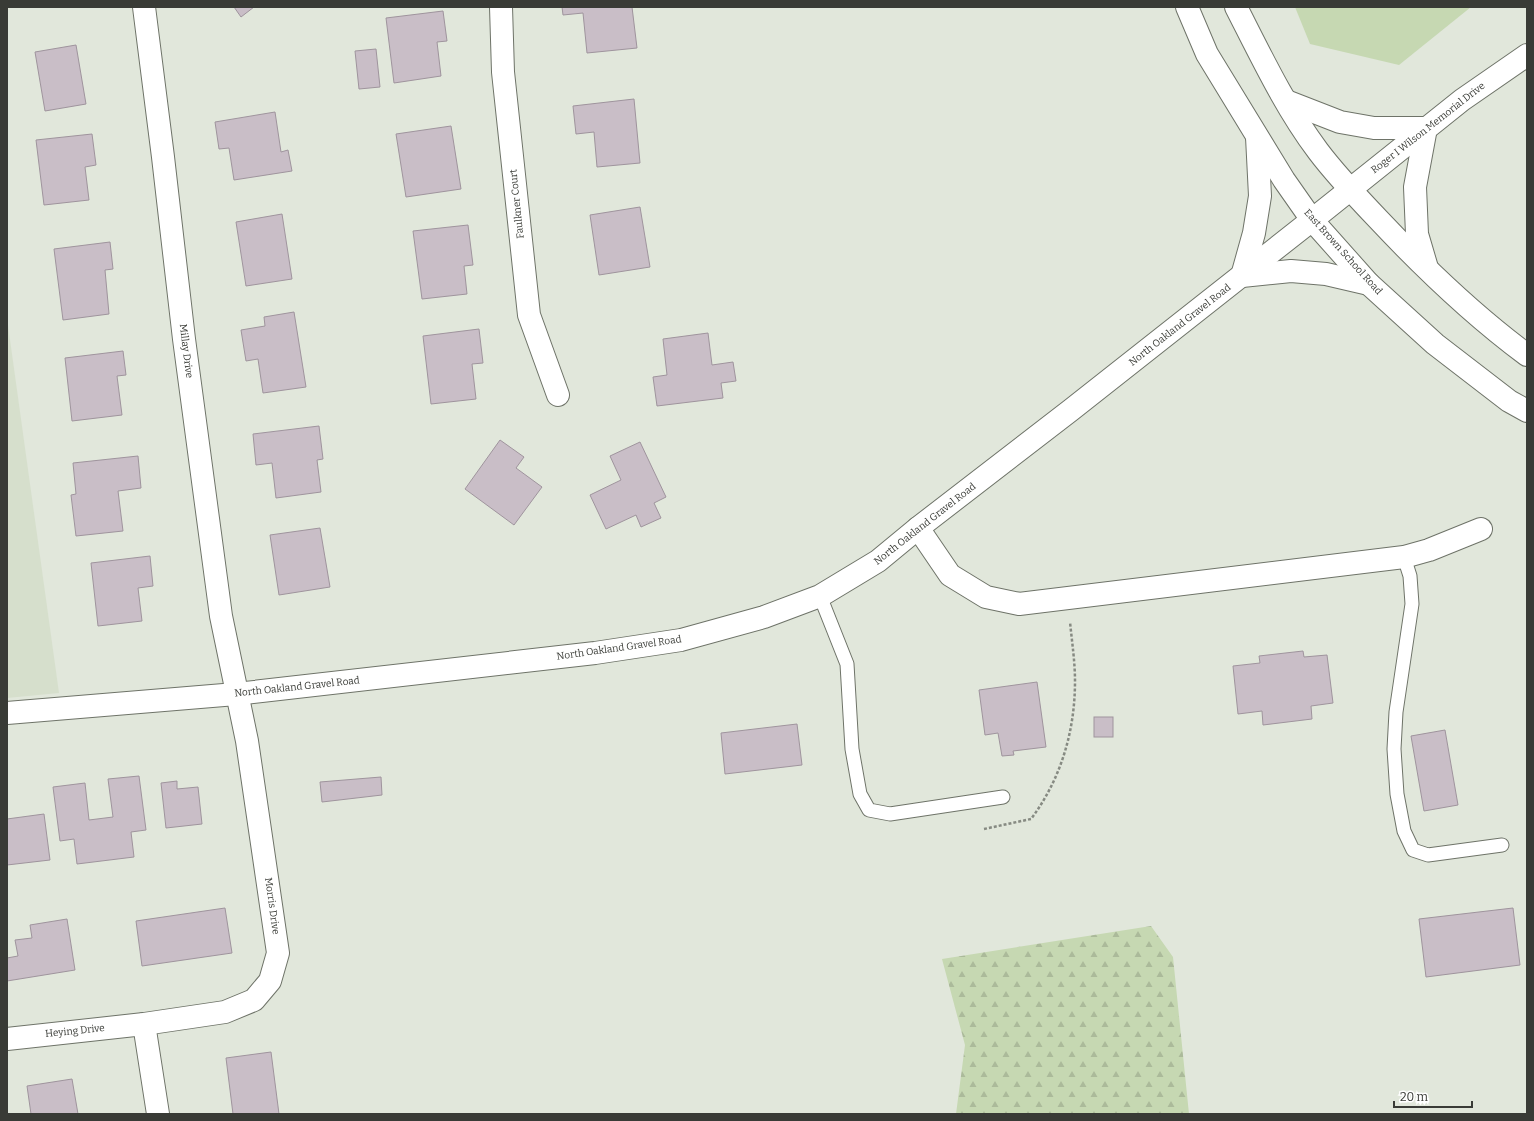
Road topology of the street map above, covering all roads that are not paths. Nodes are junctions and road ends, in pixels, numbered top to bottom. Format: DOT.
graph roads {
  1 [pos="144,7"];
  2 [pos="501,7"];
  3 [pos="1187,7"];
  4 [pos="1236,7"];
  5 [pos="1527,55"];
  6 [pos="1286,101"];
  7 [pos="1426,128"];
  8 [pos="1257,135"];
  9 [pos="1351,190"];
  10 [pos="1312,220"];
  11 [pos="1428,270"];
  12 [pos="1242,276"];
  13 [pos="1369,284"];
  14 [pos="1527,355"];
  15 [pos="558,395"];
  16 [pos="1527,411"];
  17 [pos="918,528"];
  18 [pos="1481,529"];
  19 [pos="1404,557"];
  20 [pos="820,596"];
  21 [pos="236,694"];
  22 [pos="7,713"];
  23 [pos="1003,797"];
  24 [pos="1502,845"];
  25 [pos="144,1024"];
  26 [pos="7,1039"];
  27 [pos="158,1114"];
  1 -- 21 [label="street, Millay Drive"];
  2 -- 15 [label="street, Faulkner Court"];
  3 -- 8 [label="street, East Brown School Road"];
  4 -- 6 [label="street"];
  5 -- 7 [label="street, Roger I Wilson Memorial Drive"];
  6 -- 7 [label="street"];
  6 -- 9 [label="street"];
  7 -- 9 [label="street, Roger I Wilson Memorial Drive"];
  7 -- 11 [label="street"];
  8 -- 10 [label="street, East Brown School Road"];
  8 -- 12 [label="street"];
  9 -- 10 [label="street, North Oakland Gravel Road"];
  9 -- 11 [label="street"];
  10 -- 12 [label="street, North Oakland Gravel Road"];
  10 -- 13 [label="street, East Brown School Road"];
  11 -- 14 [label="street"];
  12 -- 13 [label="street"];
  12 -- 17 [label="street, North Oakland Gravel Road"];
  13 -- 16 [label="street, East Brown School Road"];
  17 -- 19 [label="street"];
  17 -- 20 [label="street, North Oakland Gravel Road"];
  18 -- 19 [label="street"];
  19 -- 24 [label="lane"];
  20 -- 21 [label="street, North Oakland Gravel Road"];
  20 -- 23 [label="lane"];
  21 -- 22 [label="street, North Oakland Gravel Road"];
  21 -- 25 [label="street, Morris Drive"];
  25 -- 26 [label="street, Heying Drive"];
  25 -- 27 [label="street"];
}
